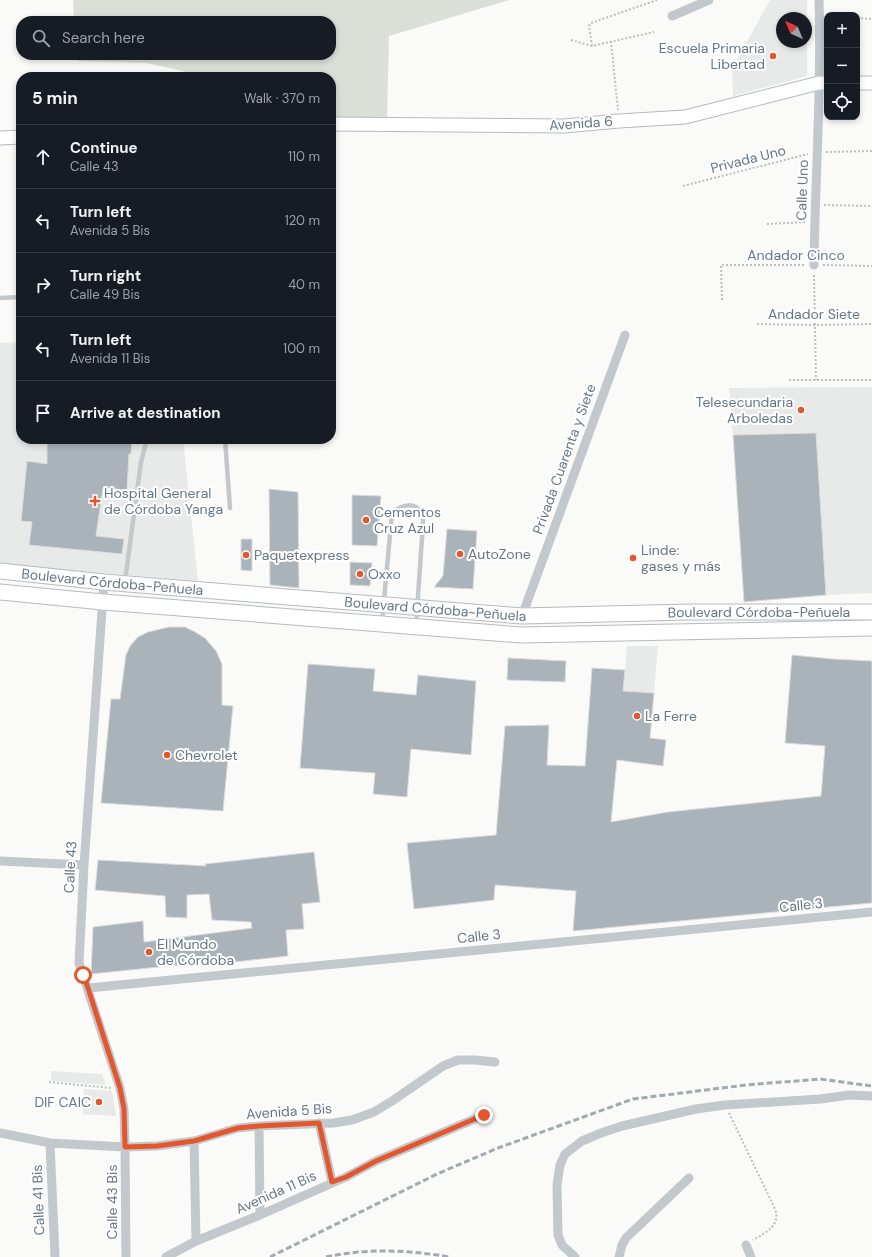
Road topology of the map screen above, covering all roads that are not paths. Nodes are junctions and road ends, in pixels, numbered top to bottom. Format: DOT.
graph roads {
  1 [pos="710,0"];
  2 [pos="819,0"];
  3 [pos="672,16"];
  4 [pos="823,83"];
  5 [pos="860,83"];
  6 [pos="872,83"];
  7 [pos="336,124"];
  8 [pos="16,137"];
  9 [pos="0,138"];
  10 [pos="814,265"];
  11 [pos="16,297"];
  12 [pos="0,298"];
  13 [pos="625,334"];
  14 [pos="146,444"];
  15 [pos="225,444"];
  16 [pos="230,508"];
  17 [pos="0,571"];
  18 [pos="104,582"];
  19 [pos="125,583"];
  20 [pos="0,592"];
  21 [pos="103,602"];
  22 [pos="384,604"];
  23 [pos="417,607"];
  24 [pos="872,612"];
  25 [pos="522,616"];
  26 [pos="382,624"];
  27 [pos="416,627"];
  28 [pos="872,628"];
  29 [pos="521,635"];
  30 [pos="0,861"];
  31 [pos="84,864"];
  32 [pos="872,912"];
  33 [pos="88,988"];
  34 [pos="495,1062"];
  35 [pos="872,1096"];
  36 [pos="484,1115"];
  37 [pos="319,1123"];
  38 [pos="259,1126"];
  39 [pos="0,1133"];
  40 [pos="194,1141"];
  41 [pos="50,1143"];
  42 [pos="125,1147"];
  43 [pos="689,1178"];
  44 [pos="332,1182"];
  45 [pos="260,1215"];
  46 [pos="196,1241"];
  47 [pos="746,1245"];
  48 [pos="55,1257"];
  49 [pos="126,1257"];
  50 [pos="166,1257"];
  51 [pos="575,1257"];
  52 [pos="619,1257"];
  53 [pos="751,1257"];
  1 -- 3 [label="street"];
  2 -- 4 [label="street, Calle Uno"];
  4 -- 7 [label="street, Avenida 6"];
  4 -- 10 [label="street, Calle Uno"];
  5 -- 6 [label="street"];
  8 -- 9 [label="street"];
  11 -- 12 [label="lane"];
  13 -- 25 [label="street, Privada Cuarenta y Siete"];
  14 -- 19 [label="lane"];
  15 -- 16 [label="lane"];
  17 -- 18 [label="main road, Boulevard Córdoba-Peñuela"];
  18 -- 19 [label="main road, Boulevard Córdoba-Peñuela"];
  18 -- 21 [label="street, Calle 43"];
  19 -- 22 [label="main road, Boulevard Córdoba-Peñuela"];
  20 -- 21 [label="main road, Boulevard Córdoba-Peñuela"];
  21 -- 26 [label="main road, Boulevard Córdoba-Peñuela"];
  21 -- 31 [label="street, Calle 43"];
  22 -- 23 [label="main road, Boulevard Córdoba-Peñuela"];
  22 -- 23 [label="lane"];
  22 -- 26 [label="lane"];
  23 -- 25 [label="main road, Boulevard Córdoba-Peñuela"];
  23 -- 27 [label="lane"];
  24 -- 25 [label="main road, Boulevard Córdoba-Peñuela"];
  25 -- 29 [label="main road"];
  26 -- 27 [label="main road, Boulevard Córdoba-Peñuela"];
  27 -- 29 [label="main road, Boulevard Córdoba-Peñuela"];
  28 -- 29 [label="main road, Boulevard Córdoba-Peñuela"];
  30 -- 31 [label="street"];
  31 -- 33 [label="street, Calle 43"];
  32 -- 33 [label="street, Calle 3"];
  33 -- 42 [label="street, Calle 43"];
  34 -- 37 [label="street, Avenida 5 Bis"];
  35 -- 51 [label="street"];
  36 -- 44 [label="street, Avenida 11 Bis"];
  37 -- 38 [label="street, Avenida 5 Bis"];
  37 -- 44 [label="street"];
  38 -- 40 [label="street, Avenida 5 Bis"];
  38 -- 45 [label="street"];
  39 -- 41 [label="street, Avenida 5 Bis"];
  40 -- 42 [label="street, Avenida 5 Bis"];
  40 -- 46 [label="street"];
  41 -- 42 [label="street, Avenida 5 Bis"];
  41 -- 48 [label="street, Calle 41 Bis"];
  42 -- 49 [label="street, Calle 43 Bis"];
  43 -- 52 [label="street"];
  44 -- 45 [label="street, Avenida 11 Bis"];
  45 -- 46 [label="street, Avenida 11 Bis"];
  46 -- 50 [label="street, Avenida 11 Bis"];
  47 -- 53 [label="street"];
}
